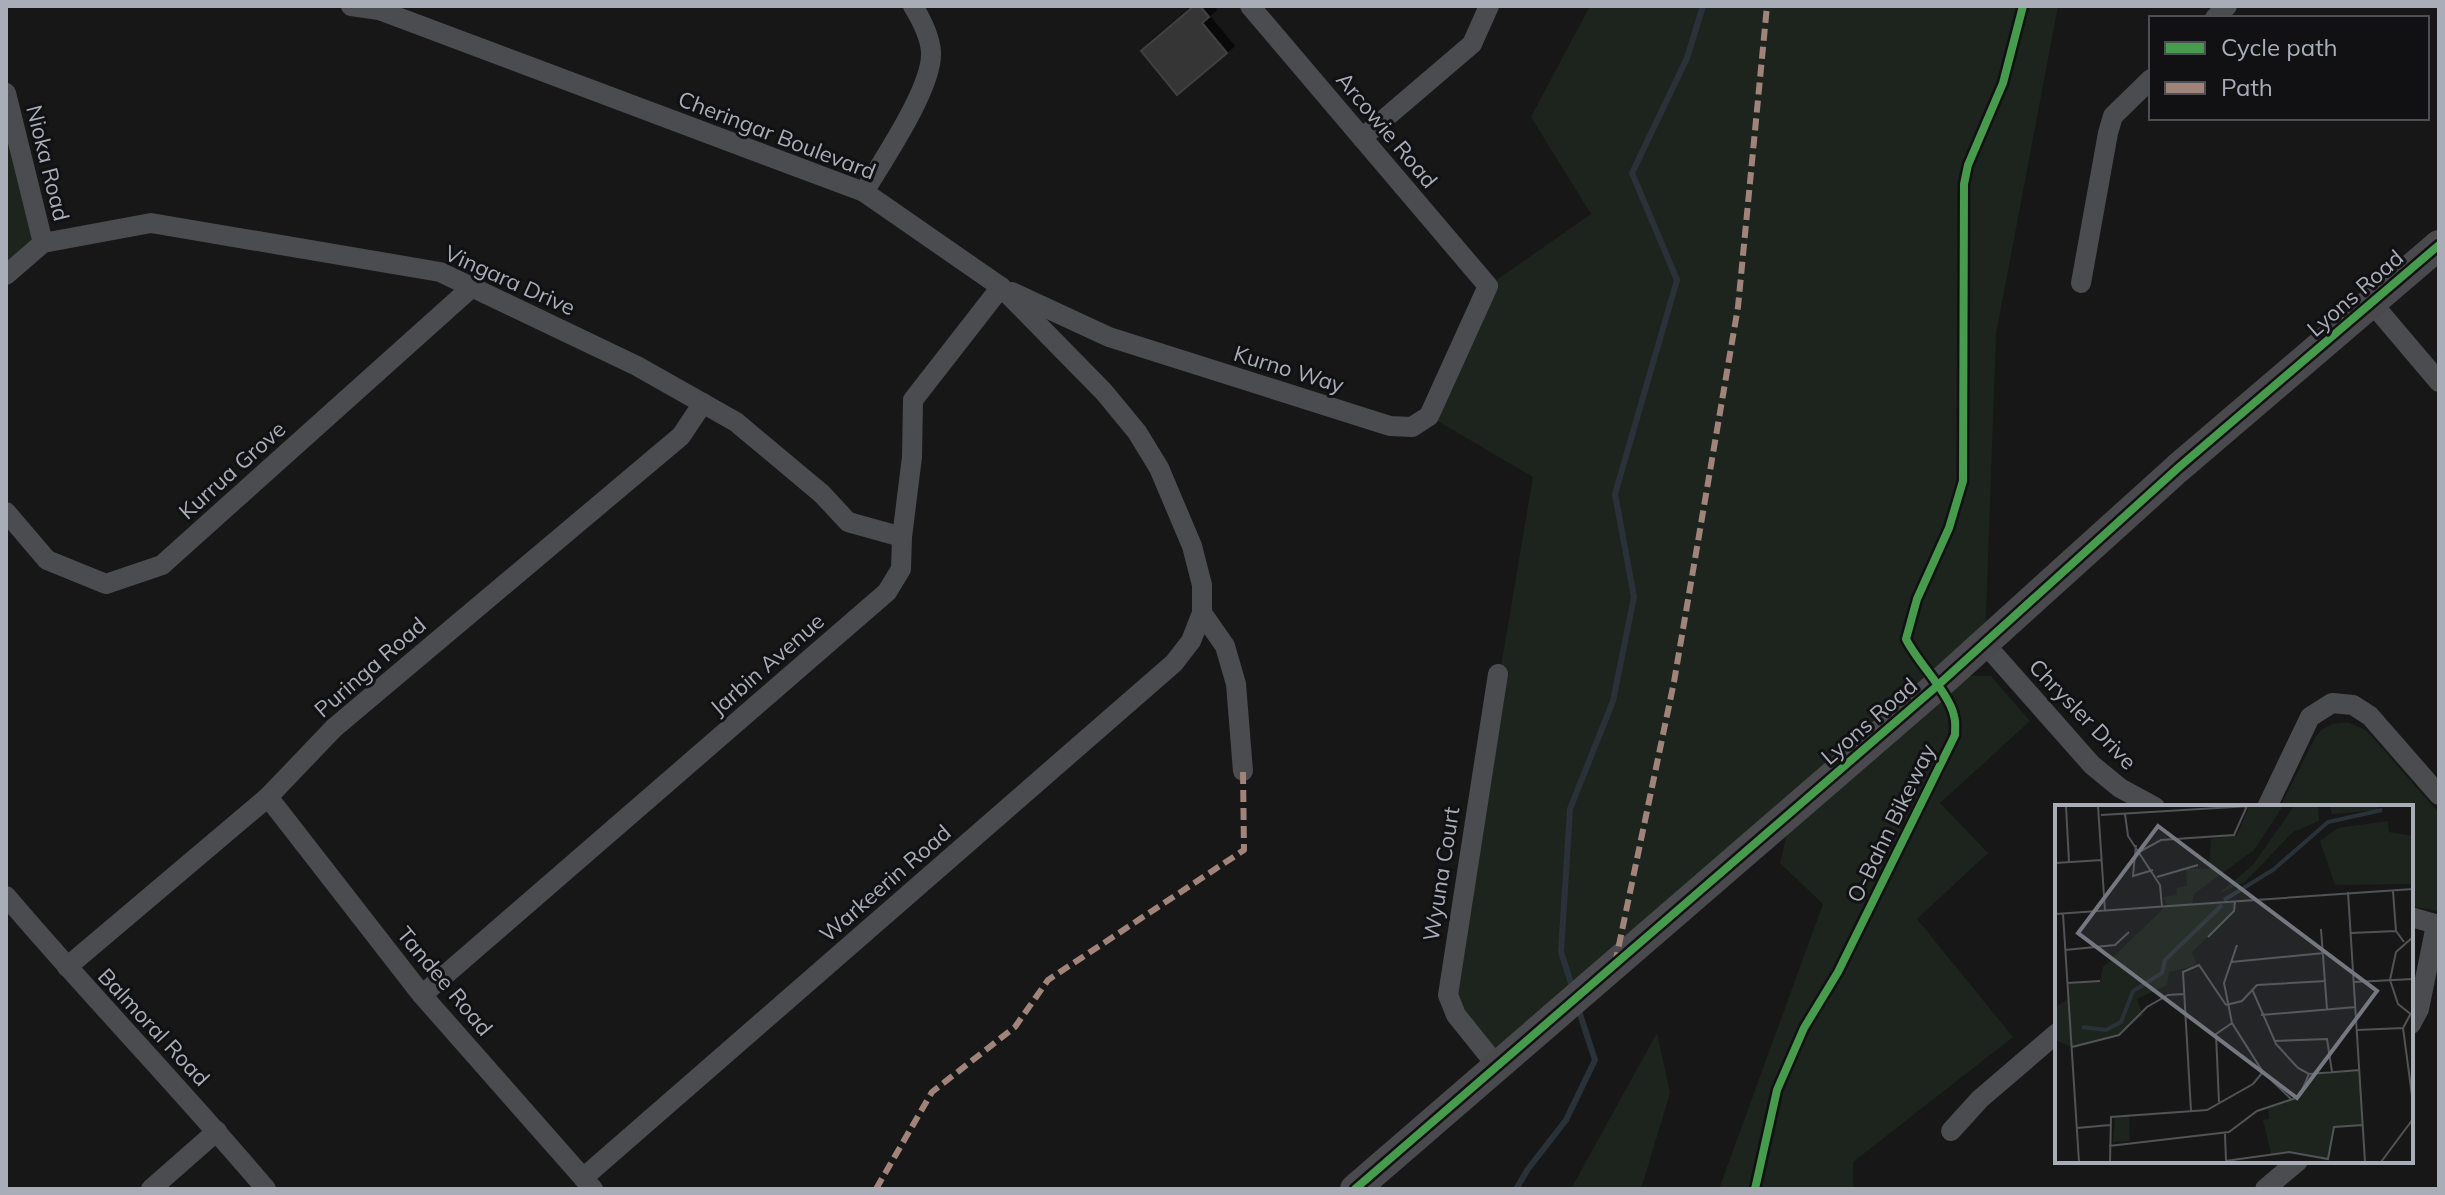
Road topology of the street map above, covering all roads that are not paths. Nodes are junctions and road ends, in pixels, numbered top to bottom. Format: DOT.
graph roads {
  1 [pos="351,6"];
  2 [pos="913,6"];
  3 [pos="1250,6"];
  4 [pos="1489,6"];
  5 [pos="379,8"];
  6 [pos="2149,81"];
  7 [pos="6,93"];
  8 [pos="1362,138"];
  9 [pos="864,192"];
  10 [pos="43,243"];
  11 [pos="2439,245"];
  12 [pos="6,275"];
  13 [pos="2081,283"];
  14 [pos="1488,286"];
  15 [pos="472,287"];
  16 [pos="1001,287"];
  17 [pos="2372,303"];
  18 [pos="2439,382"];
  19 [pos="703,403"];
  20 [pos="6,512"];
  21 [pos="902,537"];
  22 [pos="1202,613"];
  23 [pos="1985,644"];
  24 [pos="1498,674"];
  25 [pos="1243,771"];
  26 [pos="2439,795"];
  27 [pos="268,797"];
  28 [pos="2151,805"];
  29 [pos="2268,805"];
  30 [pos="6,896"];
  31 [pos="2413,918"];
  32 [pos="2438,925"];
  33 [pos="67,967"];
  34 [pos="422,995"];
  35 [pos="2413,1020"];
  36 [pos="2055,1035"];
  37 [pos="1497,1066"];
  38 [pos="217,1131"];
  39 [pos="1951,1131"];
  40 [pos="2296,1163"];
  41 [pos="588,1183"];
  42 [pos="151,1189"];
  43 [pos="266,1189"];
  44 [pos="1355,1189"];
  45 [pos="2265,1189"];
  1 -- 5 [label="street, Cheringar Boulevard"];
  2 -- 9 [label="street"];
  3 -- 8 [label="street, Arcowie Road"];
  4 -- 8 [label="street"];
  5 -- 9 [label="street, Cheringar Boulevard"];
  6 -- 13 [label="street"];
  7 -- 10 [label="street, Nioka Road"];
  8 -- 14 [label="street, Arcowie Road"];
  9 -- 16 [label="street, Cheringar Boulevard"];
  10 -- 12 [label="street"];
  10 -- 15 [label="street, Vingara Drive"];
  11 -- 17 [label="street, Lyons Road"];
  14 -- 16 [label="street, Kurno Way"];
  15 -- 19 [label="street, Vingara Drive"];
  15 -- 20 [label="street, Kurrua Grove"];
  16 -- 21 [label="street, Jarbin Avenue"];
  16 -- 22 [label="street, Cheringar Boulevard"];
  17 -- 18 [label="street"];
  17 -- 23 [label="street, Lyons Road"];
  19 -- 21 [label="street, Vingara Drive"];
  19 -- 27 [label="street, Puringa Road"];
  21 -- 34 [label="street, Jarbin Avenue"];
  22 -- 25 [label="street"];
  22 -- 41 [label="street, Warkeerin Road"];
  23 -- 28 [label="street, Chrysler Drive"];
  23 -- 37 [label="street, Lyons Road"];
  24 -- 37 [label="street, Wyuna Court"];
  26 -- 29 [label="street"];
  27 -- 33 [label="street, Puringa Road"];
  27 -- 34 [label="street, Tandee Road"];
  30 -- 33 [label="street, Balmoral Road"];
  31 -- 32 [label="street"];
  32 -- 35 [label="street"];
  33 -- 38 [label="street, Balmoral Road"];
  34 -- 41 [label="street, Tandee Road"];
  36 -- 39 [label="street"];
  37 -- 44 [label="street, Lyons Road"];
  38 -- 42 [label="street"];
  38 -- 43 [label="street, Balmoral Road"];
  40 -- 45 [label="street"];
}
